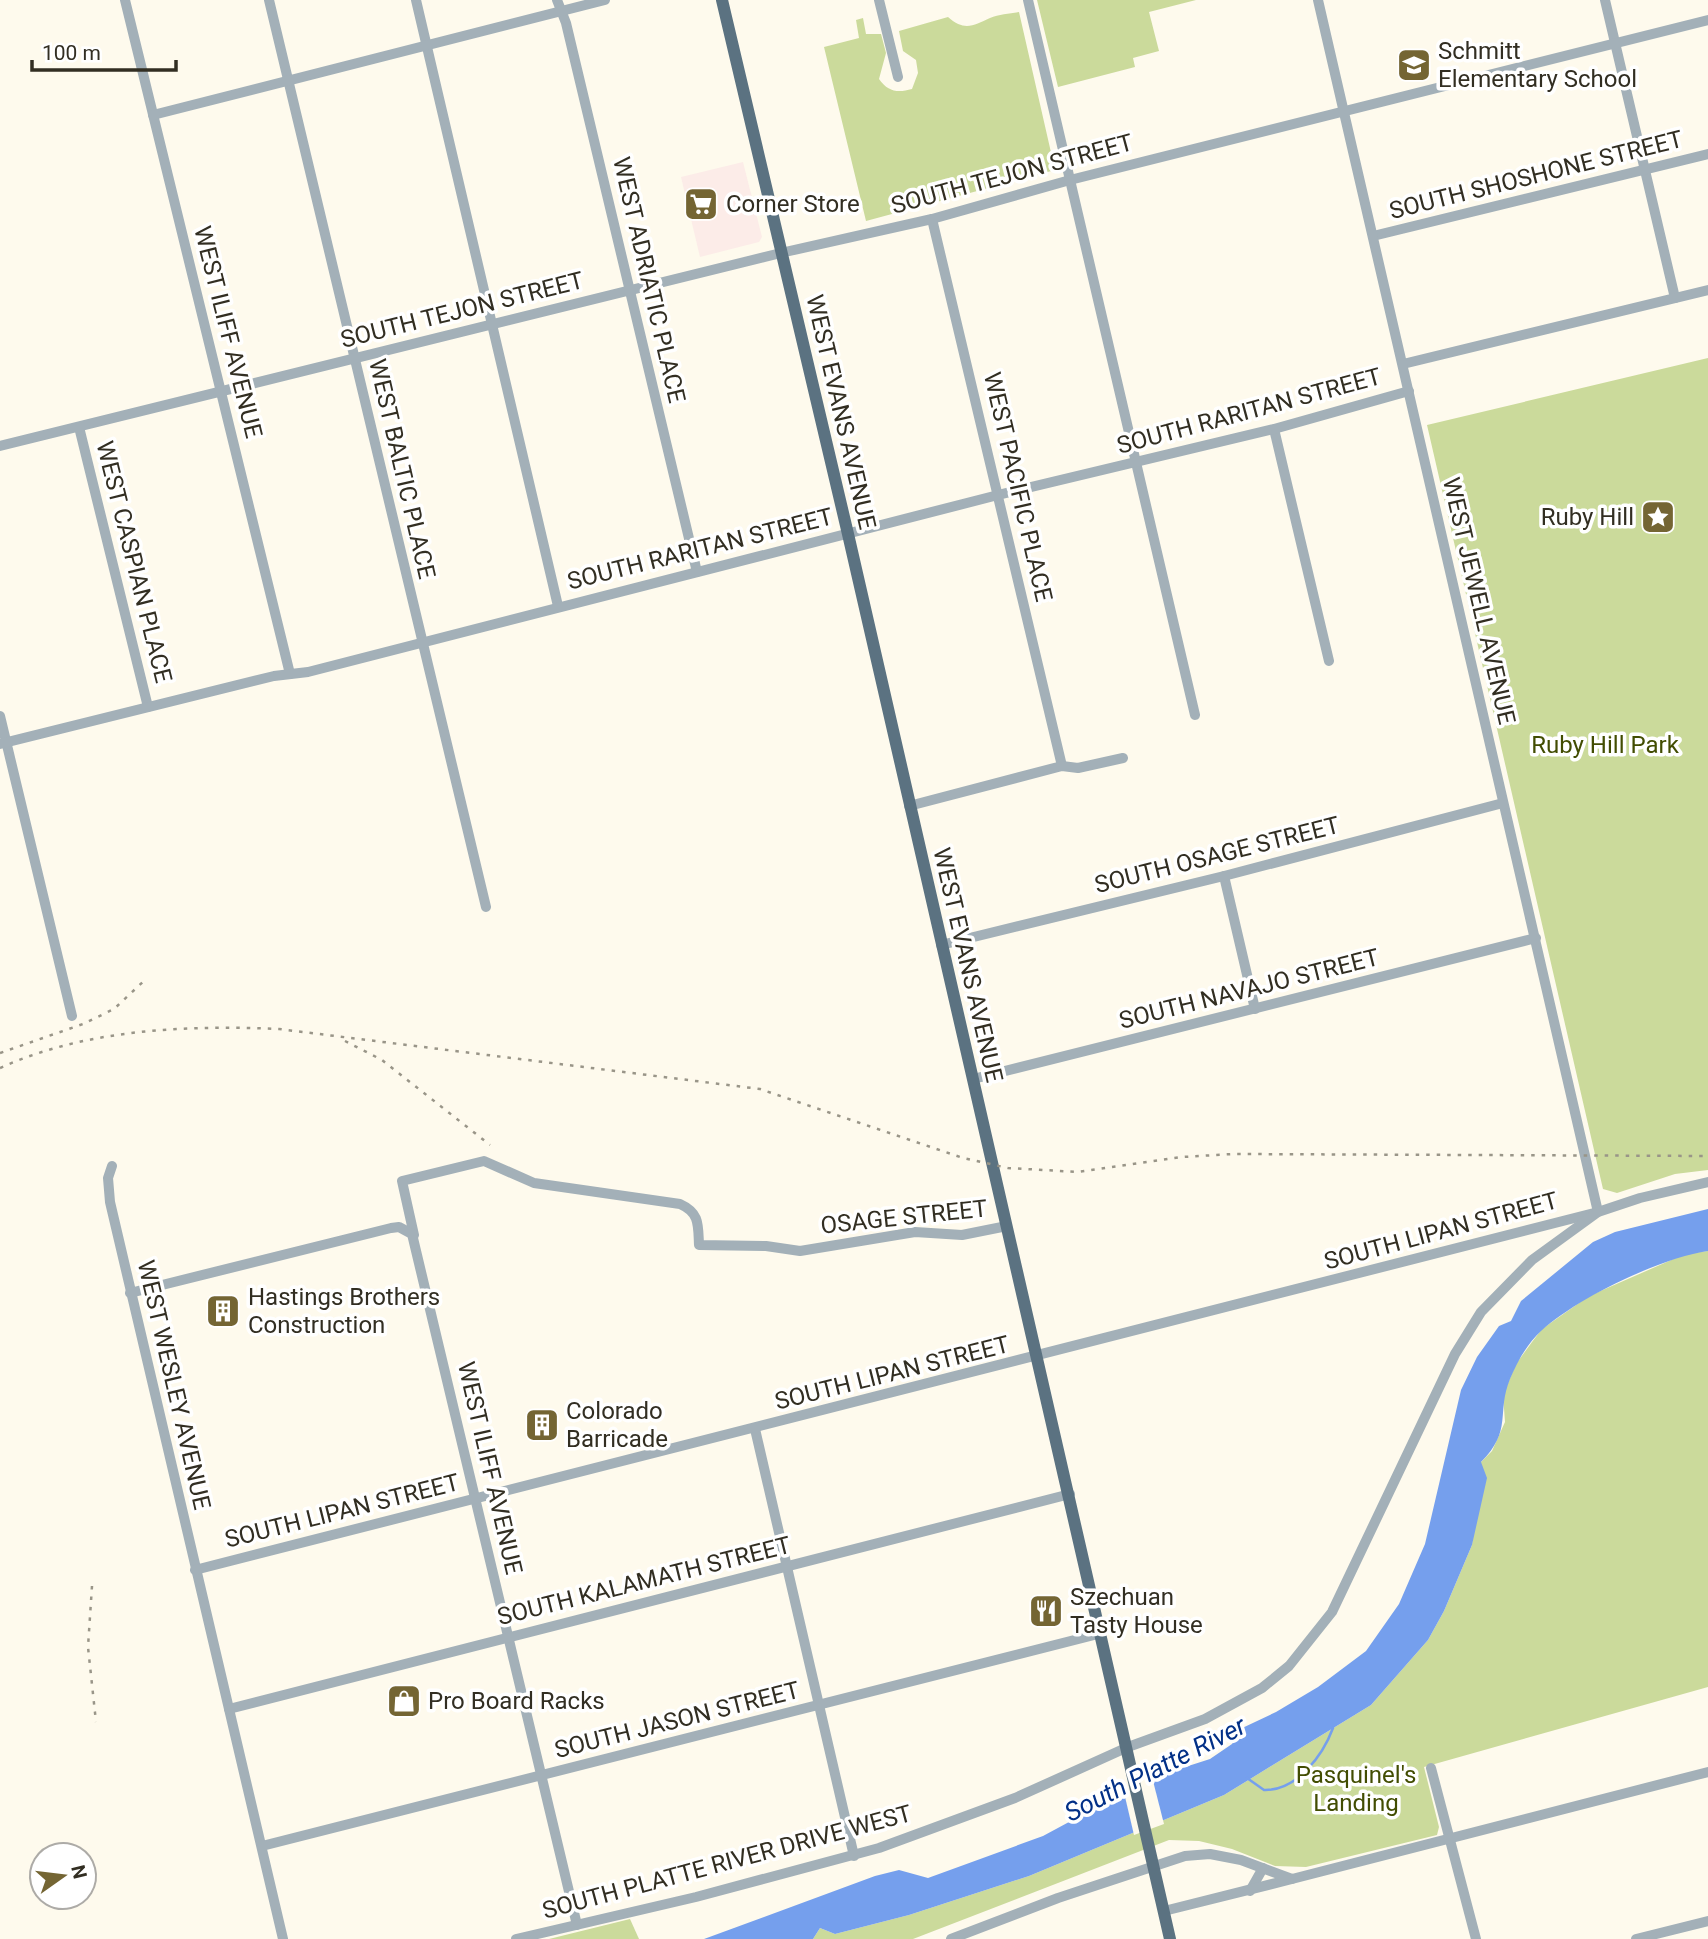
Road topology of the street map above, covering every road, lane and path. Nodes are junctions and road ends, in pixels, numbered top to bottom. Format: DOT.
graph roads {
  1 [pos="125,0"];
  2 [pos="269,0"];
  3 [pos="416,0"];
  4 [pos="557,0"];
  5 [pos="606,0"];
  6 [pos="722,0"];
  7 [pos="879,0"];
  8 [pos="1028,0"];
  9 [pos="1318,0"];
  10 [pos="1605,0"];
  11 [pos="562,11"];
  12 [pos="1708,20"];
  13 [pos="1614,42"];
  14 [pos="426,45"];
  15 [pos="898,78"];
  16 [pos="288,80"];
  17 [pos="1344,110"];
  18 [pos="153,115"];
  19 [pos="1708,154"];
  20 [pos="1643,170"];
  21 [pos="1070,180"];
  22 [pos="932,219"];
  23 [pos="1373,236"];
  24 [pos="782,253"];
  25 [pos="630,290"];
  26 [pos="1708,290"];
  27 [pos="1675,298"];
  28 [pos="492,325"];
  29 [pos="354,359"];
  30 [pos="1403,364"];
  31 [pos="1409,391"];
  32 [pos="221,392"];
  33 [pos="79,427"];
  34 [pos="1274,429"];
  35 [pos="0,446"];
  36 [pos="1136,462"];
  37 [pos="998,495"];
  38 [pos="848,534"];
  39 [pos="697,572"];
  40 [pos="558,606"];
  41 [pos="421,642"];
  42 [pos="1329,661"];
  43 [pos="290,674"];
  44 [pos="148,707"];
  45 [pos="1195,715"];
  46 [pos="0,716"];
  47 [pos="3,743"];
  48 [pos="1123,758"];
  49 [pos="1062,766"];
  50 [pos="1503,803"];
  51 [pos="909,806"];
  52 [pos="1224,876"];
  53 [pos="486,907"];
  54 [pos="1536,938"];
  55 [pos="941,944"];
  56 [pos="1255,1009"];
  57 [pos="72,1016"];
  58 [pos="973,1079"];
  59 [pos="112,1166"];
  60 [pos="1708,1182"];
  61 [pos="1598,1212"];
  62 [pos="1007,1226"];
  63 [pos="415,1239"];
  64 [pos="130,1293"];
  65 [pos="1038,1357"];
  66 [pos="755,1429"];
  67 [pos="1070,1494"];
  68 [pos="475,1499"];
  69 [pos="787,1565"];
  70 [pos="195,1570"];
  71 [pos="1102,1633"];
  72 [pos="508,1637"];
  73 [pos="820,1705"];
  74 [pos="229,1709"];
  75 [pos="1128,1747"];
  76 [pos="1430,1768"];
  77 [pos="1708,1772"];
  78 [pos="540,1776"];
  79 [pos="1450,1837"];
  80 [pos="262,1846"];
  81 [pos="854,1856"];
  82 [pos="1154,1865"];
  83 [pos="1263,1868"];
  84 [pos="1292,1879"];
  85 [pos="1250,1891"];
  86 [pos="1164,1911"];
  87 [pos="1708,1921"];
  88 [pos="576,1926"];
  89 [pos="283,1939"];
  90 [pos="516,1939"];
  91 [pos="951,1939"];
  92 [pos="1170,1939"];
  93 [pos="1476,1939"];
  94 [pos="1636,1939"];
  1 -- 18 [label="street, WEST ILIFF AVENUE"];
  2 -- 16 [label="street, WEST BALTIC PLACE"];
  3 -- 14 [label="street"];
  4 -- 11 [label="street, WEST ADRIATIC PLACE"];
  5 -- 11 [label="street"];
  6 -- 24 [label="main road, WEST EVANS AVENUE"];
  7 -- 15 [label="street"];
  8 -- 21 [label="street"];
  9 -- 17 [label="street, WEST JEWELL AVENUE"];
  10 -- 13 [label="street"];
  11 -- 14 [label="street"];
  11 -- 25 [label="street, WEST ADRIATIC PLACE"];
  12 -- 13 [label="street, SOUTH TEJON STREET"];
  13 -- 17 [label="street, SOUTH TEJON STREET"];
  13 -- 20 [label="street"];
  14 -- 16 [label="street"];
  14 -- 28 [label="street"];
  16 -- 18 [label="street"];
  16 -- 29 [label="street, WEST BALTIC PLACE"];
  17 -- 21 [label="street, SOUTH TEJON STREET"];
  17 -- 23 [label="street, WEST JEWELL AVENUE"];
  18 -- 32 [label="street, WEST ILIFF AVENUE"];
  19 -- 20 [label="street, SOUTH SHOSHONE STREET"];
  20 -- 23 [label="street, SOUTH SHOSHONE STREET"];
  20 -- 27 [label="street"];
  21 -- 22 [label="street, SOUTH TEJON STREET"];
  21 -- 36 [label="street"];
  22 -- 24 [label="street, SOUTH TEJON STREET"];
  22 -- 37 [label="street, WEST PACIFIC PLACE"];
  23 -- 30 [label="street, WEST JEWELL AVENUE"];
  24 -- 25 [label="street, SOUTH TEJON STREET"];
  24 -- 38 [label="main road, WEST EVANS AVENUE"];
  25 -- 28 [label="street, SOUTH TEJON STREET"];
  25 -- 39 [label="street, WEST ADRIATIC PLACE"];
  26 -- 27 [label="street, SOUTH RARITAN STREET"];
  27 -- 30 [label="street, SOUTH RARITAN STREET"];
  28 -- 29 [label="street, SOUTH TEJON STREET"];
  28 -- 40 [label="street"];
  29 -- 32 [label="street, SOUTH TEJON STREET"];
  29 -- 41 [label="street, WEST BALTIC PLACE"];
  30 -- 31 [label="street, WEST JEWELL AVENUE"];
  31 -- 34 [label="street, SOUTH RARITAN STREET"];
  31 -- 50 [label="street, WEST JEWELL AVENUE"];
  32 -- 33 [label="street, SOUTH TEJON STREET"];
  32 -- 43 [label="street, WEST ILIFF AVENUE"];
  33 -- 35 [label="street, SOUTH TEJON STREET"];
  33 -- 44 [label="street, WEST CASPIAN PLACE"];
  34 -- 36 [label="street, SOUTH RARITAN STREET"];
  34 -- 42 [label="street"];
  36 -- 37 [label="street, SOUTH RARITAN STREET"];
  36 -- 45 [label="street"];
  37 -- 38 [label="street, SOUTH RARITAN STREET"];
  37 -- 49 [label="street, WEST PACIFIC PLACE"];
  38 -- 39 [label="street, SOUTH RARITAN STREET"];
  38 -- 51 [label="main road, WEST EVANS AVENUE"];
  39 -- 40 [label="street, SOUTH RARITAN STREET"];
  40 -- 41 [label="street, SOUTH RARITAN STREET"];
  41 -- 43 [label="street, SOUTH RARITAN STREET"];
  41 -- 53 [label="street, WEST BALTIC PLACE"];
  43 -- 44 [label="street, SOUTH RARITAN STREET"];
  44 -- 47 [label="street, SOUTH RARITAN STREET"];
  46 -- 47 [label="street"];
  47 -- 57 [label="street"];
  48 -- 49 [label="street"];
  49 -- 51 [label="street"];
  50 -- 52 [label="street, SOUTH OSAGE STREET"];
  50 -- 54 [label="street, WEST JEWELL AVENUE"];
  51 -- 55 [label="main road, WEST EVANS AVENUE"];
  52 -- 55 [label="street, SOUTH OSAGE STREET"];
  52 -- 56 [label="street"];
  54 -- 56 [label="street, SOUTH NAVAJO STREET"];
  54 -- 61 [label="street, WEST JEWELL AVENUE"];
  55 -- 58 [label="main road, WEST EVANS AVENUE"];
  56 -- 58 [label="street, SOUTH NAVAJO STREET"];
  58 -- 62 [label="main road, WEST EVANS AVENUE"];
  59 -- 64 [label="street, WEST WESLEY AVENUE"];
  60 -- 61 [label="street, SOUTH PLATTE RIVER DRIVE WEST"];
  61 -- 65 [label="street, SOUTH LIPAN STREET"];
  61 -- 75 [label="street, SOUTH PLATTE RIVER DRIVE WEST"];
  62 -- 63 [label="street, OSAGE STREET"];
  62 -- 65 [label="main road, WEST EVANS AVENUE"];
  63 -- 64 [label="street"];
  63 -- 68 [label="street, WEST ILIFF AVENUE"];
  64 -- 70 [label="street, WEST WESLEY AVENUE"];
  65 -- 66 [label="street, SOUTH LIPAN STREET"];
  65 -- 67 [label="main road, WEST EVANS AVENUE"];
  66 -- 68 [label="street, SOUTH LIPAN STREET"];
  66 -- 69 [label="street"];
  67 -- 69 [label="street, SOUTH KALAMATH STREET"];
  67 -- 71 [label="main road, WEST EVANS AVENUE"];
  68 -- 70 [label="street, SOUTH LIPAN STREET"];
  68 -- 72 [label="street, WEST ILIFF AVENUE"];
  69 -- 72 [label="street, SOUTH KALAMATH STREET"];
  69 -- 73 [label="street"];
  70 -- 74 [label="street, WEST WESLEY AVENUE"];
  71 -- 73 [label="street, SOUTH JASON STREET"];
  71 -- 75 [label="main road, WEST EVANS AVENUE"];
  72 -- 74 [label="street, SOUTH KALAMATH STREET"];
  72 -- 78 [label="street, WEST ILIFF AVENUE"];
  73 -- 78 [label="street, SOUTH JASON STREET"];
  73 -- 81 [label="street"];
  74 -- 80 [label="street, WEST WESLEY AVENUE"];
  75 -- 81 [label="street, SOUTH PLATTE RIVER DRIVE WEST"];
  75 -- 82 [label="main road, WEST EVANS AVENUE"];
  76 -- 79 [label="street"];
  77 -- 79 [label="street"];
  78 -- 80 [label="street, SOUTH JASON STREET"];
  78 -- 88 [label="street, WEST ILIFF AVENUE"];
  79 -- 84 [label="street"];
  79 -- 93 [label="street"];
  80 -- 89 [label="street, WEST WESLEY AVENUE"];
  81 -- 88 [label="street, SOUTH PLATTE RIVER DRIVE WEST"];
  82 -- 83 [label="street"];
  82 -- 86 [label="main road, WEST EVANS AVENUE"];
  82 -- 91 [label="street"];
  83 -- 84 [label="street"];
  83 -- 85 [label="street"];
  84 -- 85 [label="street"];
  85 -- 86 [label="street"];
  86 -- 92 [label="main road, WEST EVANS AVENUE"];
  87 -- 94 [label="street"];
  88 -- 90 [label="street, SOUTH PLATTE RIVER DRIVE WEST"];
}
